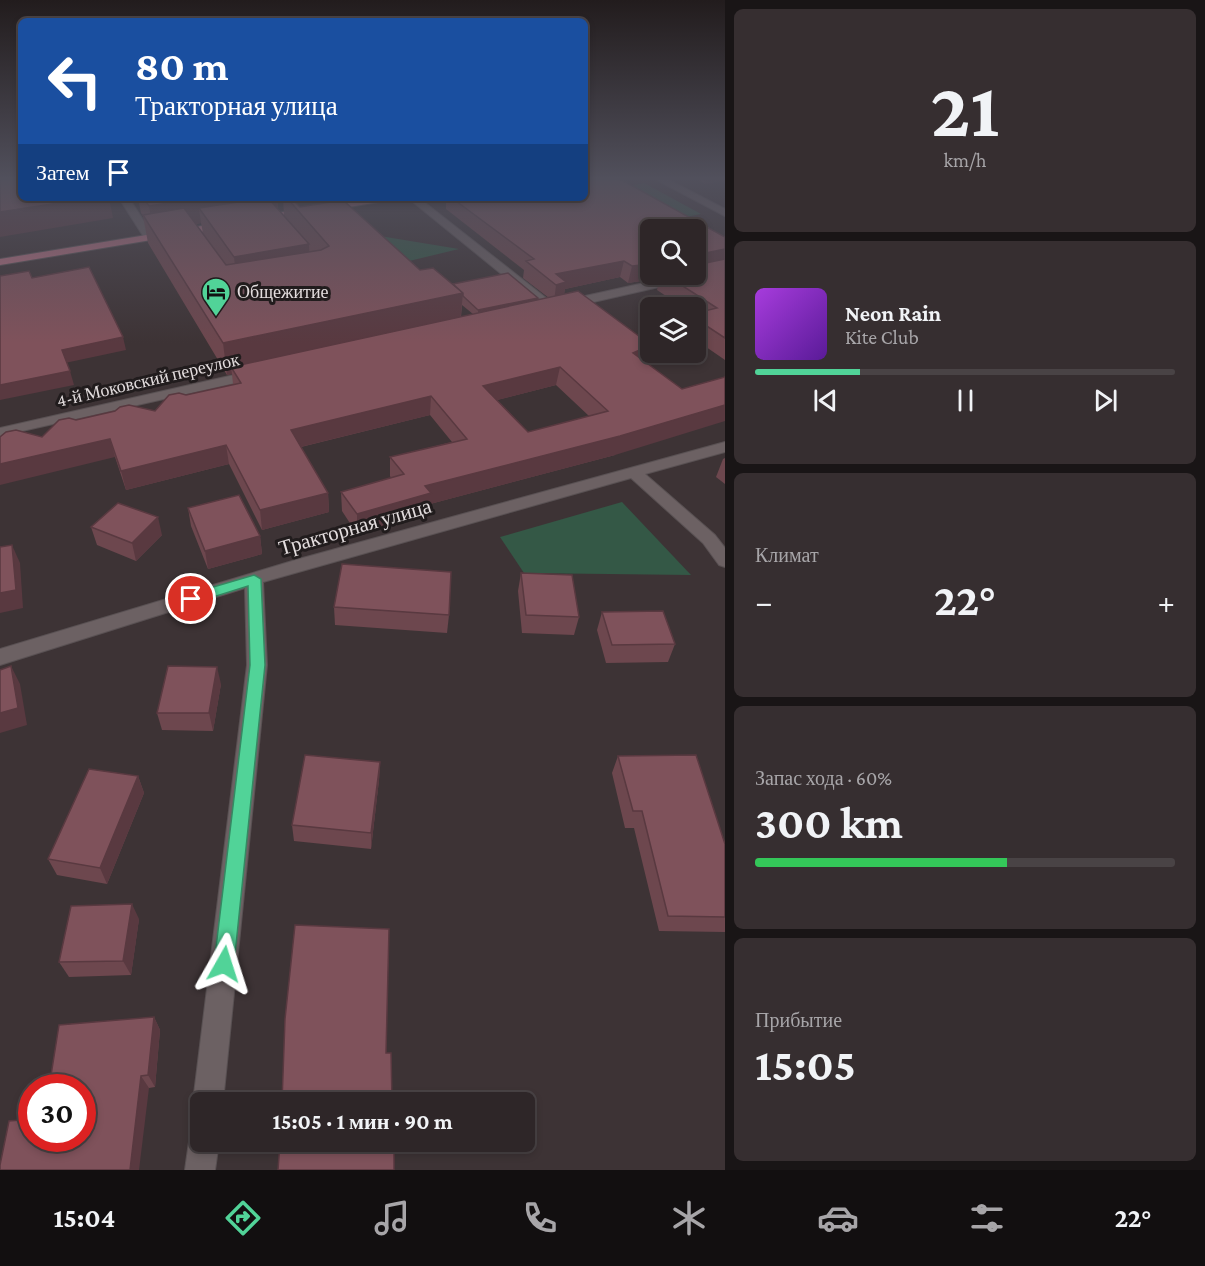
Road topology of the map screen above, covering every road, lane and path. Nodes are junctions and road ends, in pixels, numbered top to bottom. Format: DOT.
graph roads {
  1 [pos="147,234"];
  2 [pos="170,234"];
  3 [pos="195,234"];
  4 [pos="458,234"];
  5 [pos="149,237"];
  6 [pos="202,244"];
  7 [pos="0,262"];
  8 [pos="725,268"];
  9 [pos="551,308"];
  10 [pos="532,312"];
  11 [pos="267,372"];
  12 [pos="0,432"];
  13 [pos="725,447"];
  14 [pos="636,474"];
  15 [pos="725,561"];
  16 [pos="254,579"];
  17 [pos="0,657"];
  18 [pos="209,1092"];
  19 [pos="203,1152"];
  20 [pos="200,1170"];
  1 -- 5 [label="street"];
  2 -- 5 [label="main road"];
  3 -- 6 [label="street"];
  4 -- 9 [label="street"];
  5 -- 7 [label="main road"];
  8 -- 9 [label="street"];
  9 -- 10 [label="street"];
  11 -- 12 [label="street, 4-й Моковский переулок"];
  13 -- 14 [label="street, Тракторная улица"];
  14 -- 15 [label="street"];
  14 -- 16 [label="street, Тракторная улица"];
  16 -- 17 [label="street, Тракторная улица"];
  16 -- 18 [label="street"];
  19 -- 20 [label="street"];
}
